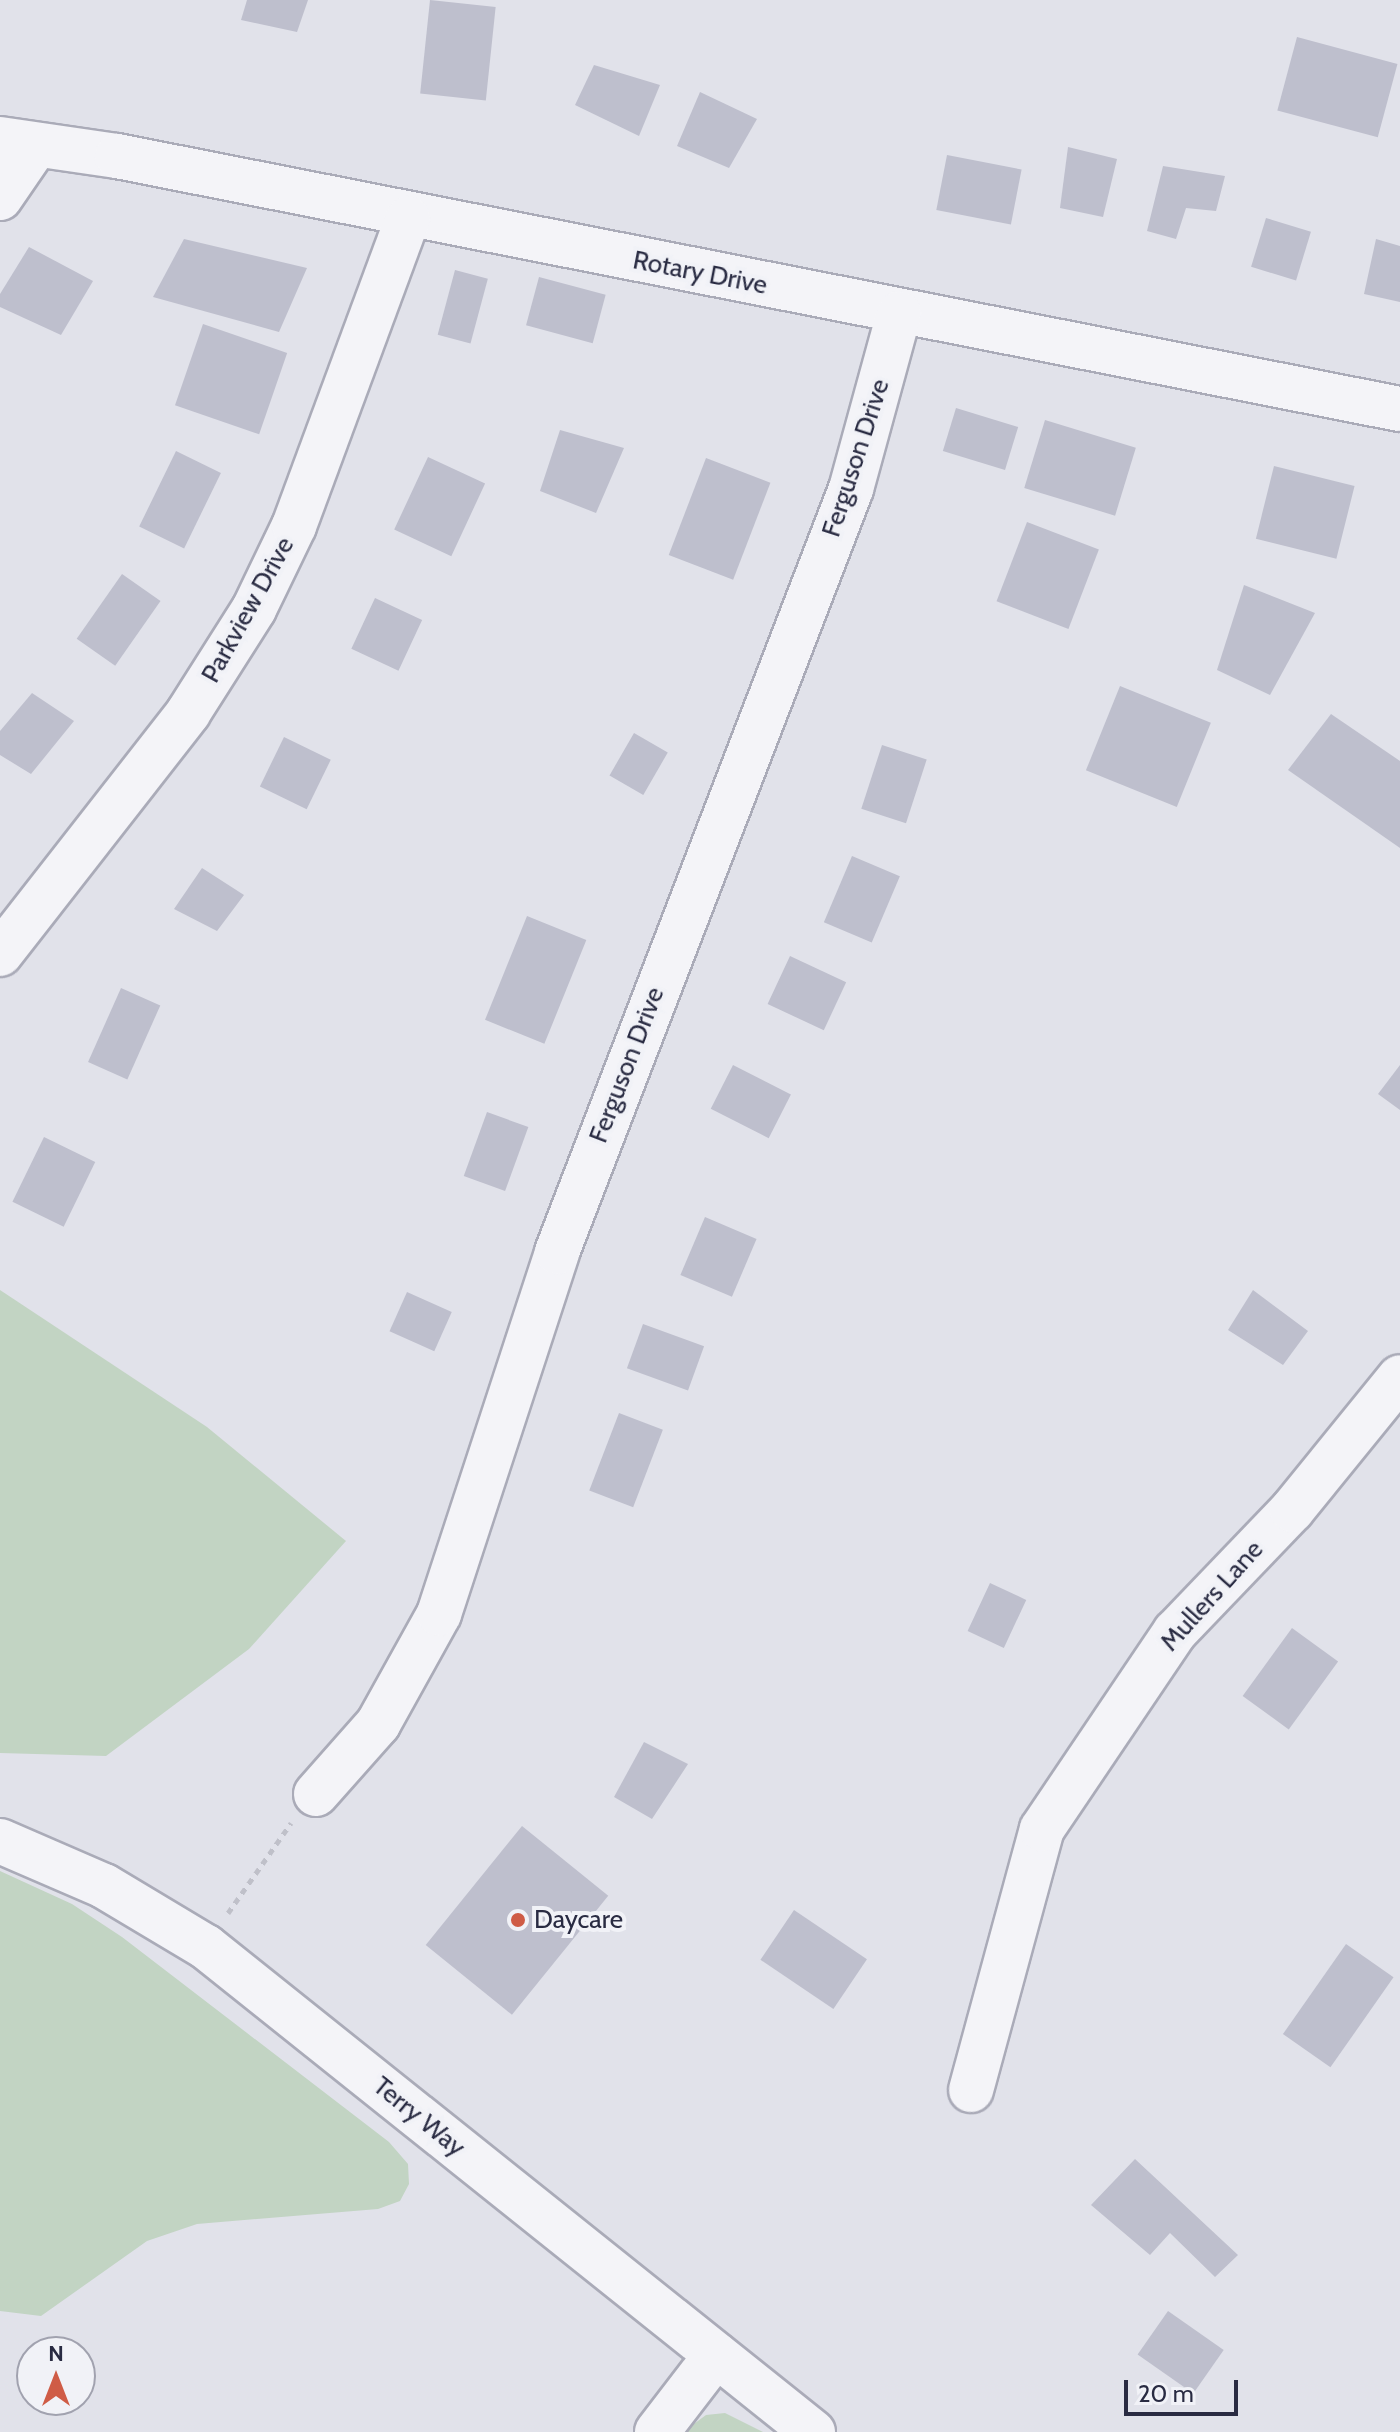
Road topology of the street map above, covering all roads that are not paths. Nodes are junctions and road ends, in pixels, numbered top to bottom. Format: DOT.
graph roads {
  1 [pos="18,143"];
  2 [pos="0,198"];
  3 [pos="408,218"];
  4 [pos="899,313"];
  5 [pos="1400,409"];
  6 [pos="0,954"];
  7 [pos="1400,1377"];
  8 [pos="316,1794"];
  9 [pos="0,1841"];
  10 [pos="971,2090"];
  11 [pos="716,2355"];
  12 [pos="657,2432"];
  13 [pos="813,2432"];
  1 -- 2 [label="street"];
  1 -- 3 [label="street, Rotary Drive"];
  3 -- 4 [label="street, Rotary Drive"];
  3 -- 6 [label="street, Parkview Drive"];
  4 -- 5 [label="street, Rotary Drive"];
  4 -- 8 [label="street, Ferguson Drive"];
  7 -- 10 [label="street, Mullers Lane"];
  9 -- 11 [label="street, Terry Way"];
  11 -- 12 [label="street"];
  11 -- 13 [label="street, Terry Way"];
}
